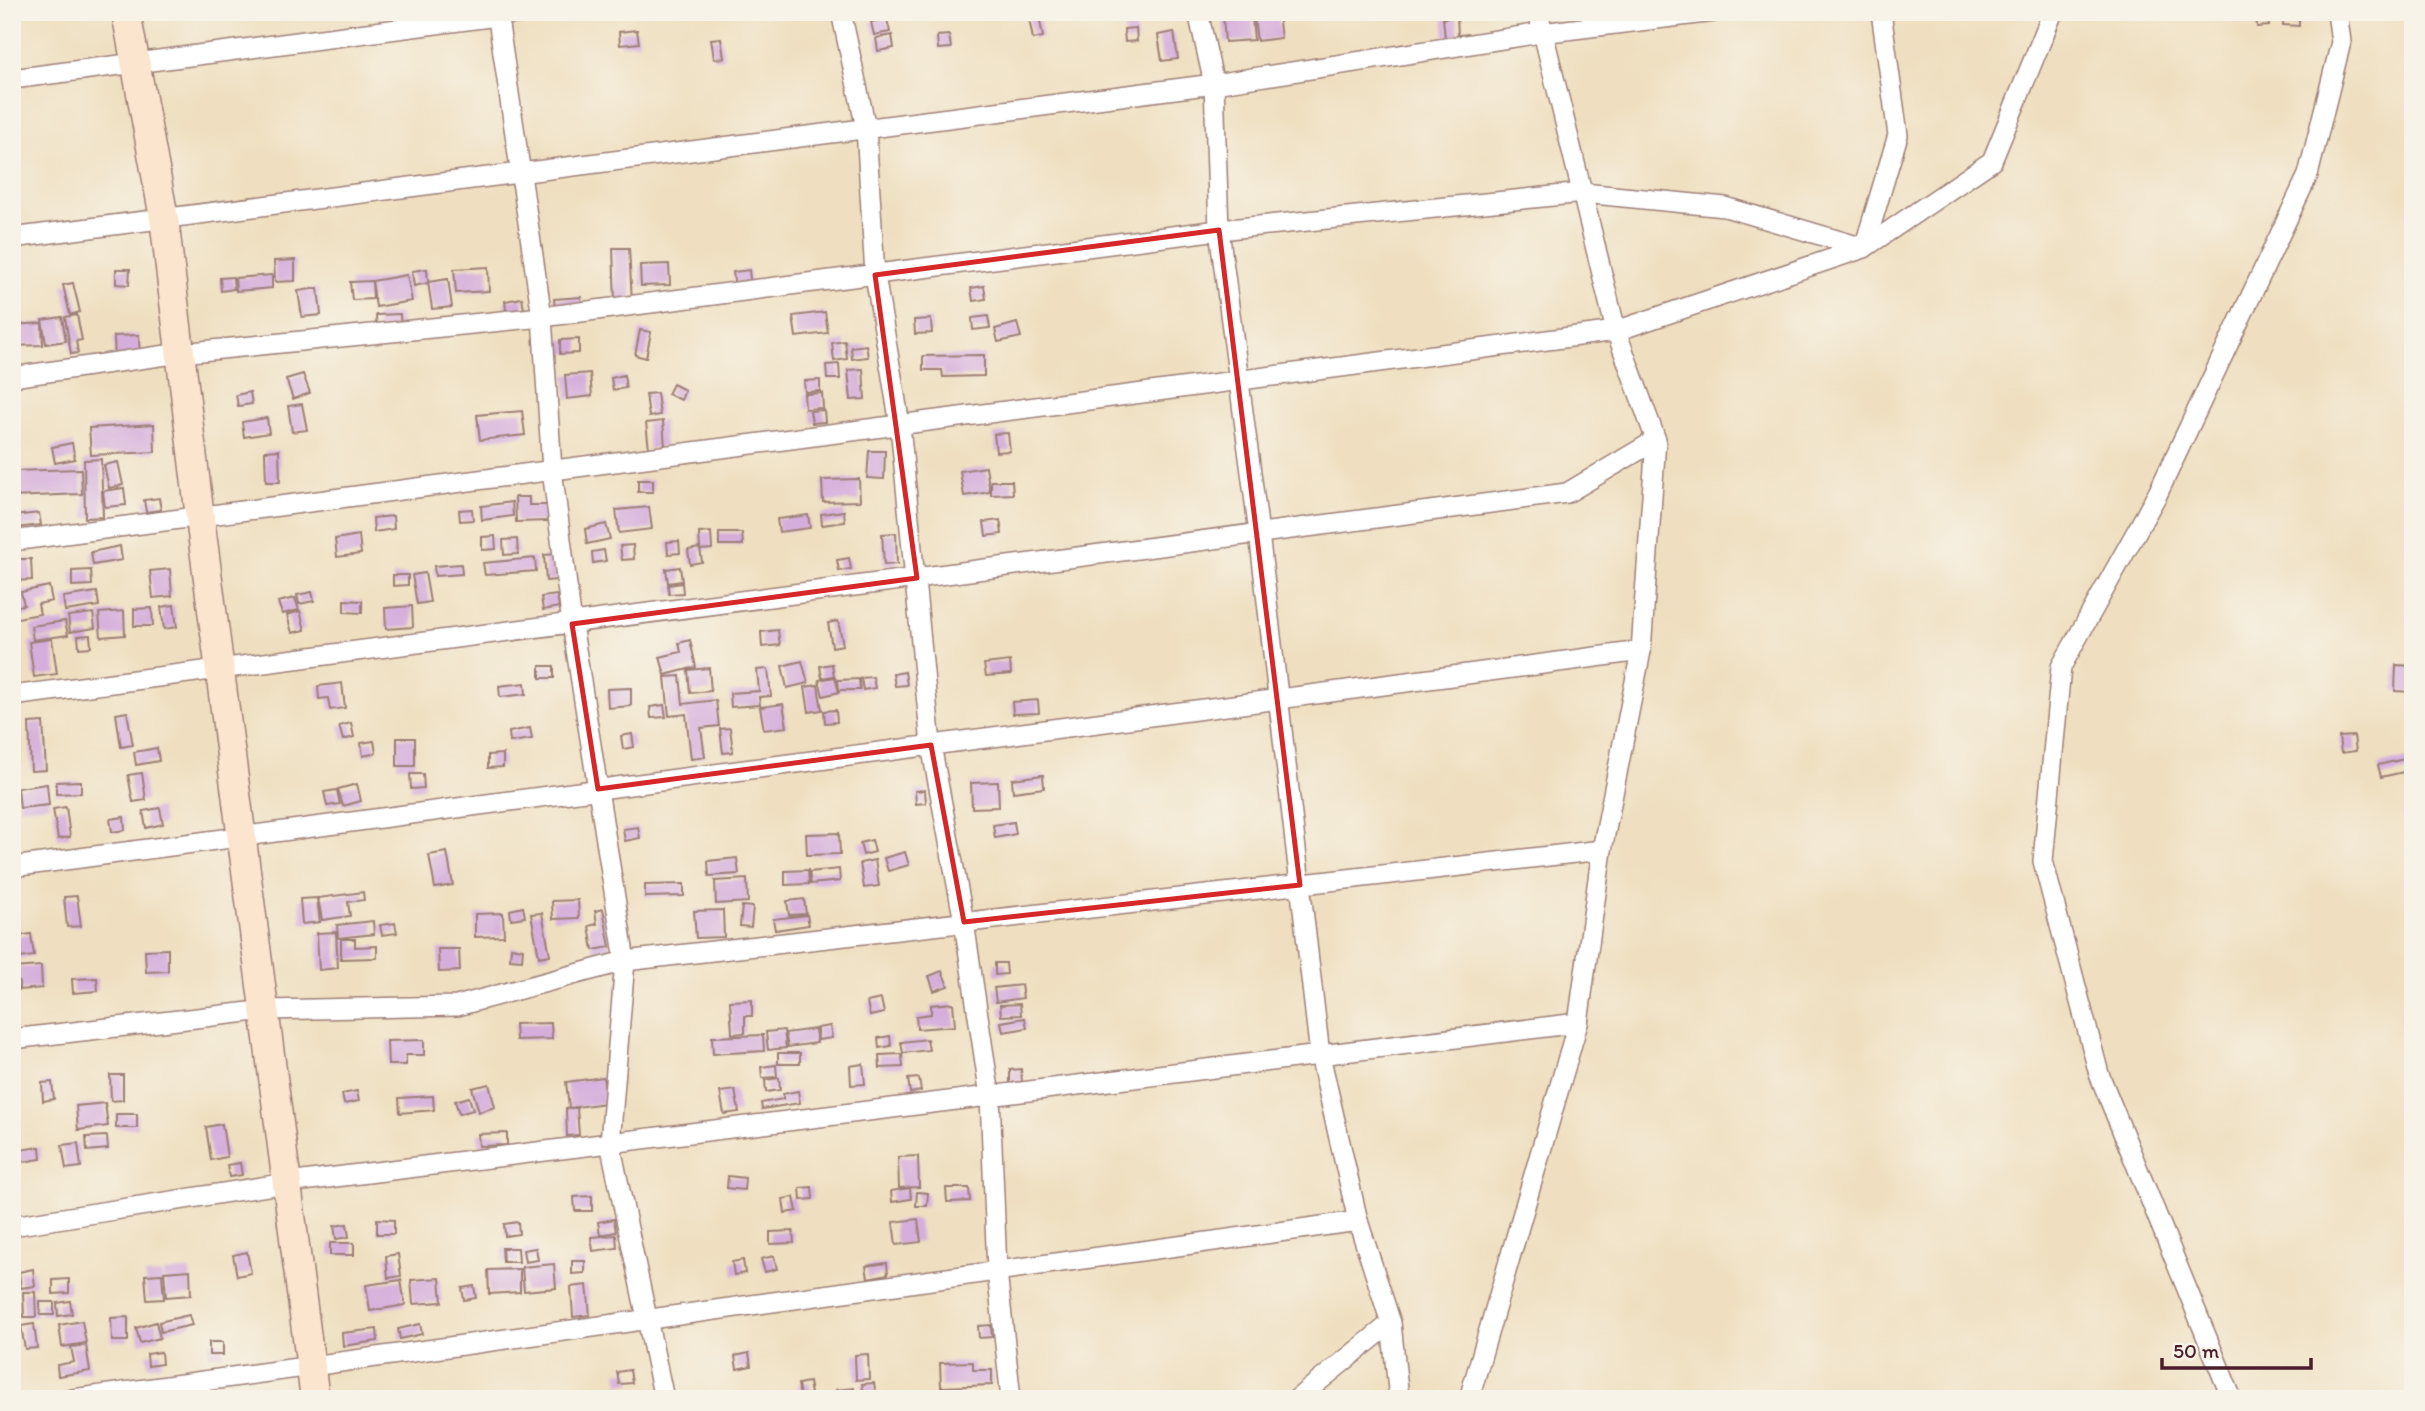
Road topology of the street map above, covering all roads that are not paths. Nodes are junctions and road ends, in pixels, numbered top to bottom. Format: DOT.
graph roads {
  1 [pos="126,12"];
  2 [pos="529,12"];
  3 [pos="841,12"];
  4 [pos="1198,12"];
  5 [pos="1538,12"];
  6 [pos="1714,12"];
  7 [pos="1881,12"];
  8 [pos="2053,12"];
  9 [pos="2337,12"];
  10 [pos="497,14"];
  11 [pos="1541,33"];
  12 [pos="136,63"];
  13 [pos="12,79"];
  14 [pos="1214,84"];
  15 [pos="866,128"];
  16 [pos="521,173"];
  17 [pos="1583,193"];
  18 [pos="164,218"];
  19 [pos="1219,230"];
  20 [pos="12,238"];
  21 [pos="1864,248"];
  22 [pos="875,275"];
  23 [pos="542,317"];
  24 [pos="1616,331"];
  25 [pos="181,353"];
  26 [pos="12,377"];
  27 [pos="1237,380"];
  28 [pos="900,425"];
  29 [pos="1656,440"];
  30 [pos="552,470"];
  31 [pos="200,518"];
  32 [pos="1259,533"];
  33 [pos="12,541"];
  34 [pos="916,578"];
  35 [pos="572,624"];
  36 [pos="1641,651"];
  37 [pos="222,670"];
  38 [pos="12,696"];
  39 [pos="1278,699"];
  40 [pos="932,745"];
  41 [pos="598,789"];
  42 [pos="243,836"];
  43 [pos="1602,850"];
  44 [pos="12,867"];
  45 [pos="1300,884"];
  46 [pos="964,922"];
  47 [pos="625,961"];
  48 [pos="266,1010"];
  49 [pos="1578,1023"];
  50 [pos="12,1039"];
  51 [pos="1320,1055"];
  52 [pos="990,1096"];
  53 [pos="610,1143"];
  54 [pos="287,1183"];
  55 [pos="1358,1221"];
  56 [pos="12,1226"];
  57 [pos="997,1271"];
  58 [pos="648,1320"];
  59 [pos="1391,1323"];
  60 [pos="311,1367"];
  61 [pos="73,1399"];
  62 [pos="315,1399"];
  63 [pos="664,1399"];
  64 [pos="1011,1399"];
  65 [pos="1297,1399"];
  66 [pos="1399,1399"];
  67 [pos="1469,1399"];
  68 [pos="2232,1399"];
  1 -- 12 [label="street"];
  2 -- 10 [label="street"];
  3 -- 15 [label="street"];
  4 -- 14 [label="street"];
  5 -- 11 [label="street"];
  6 -- 11 [label="street"];
  7 -- 21 [label="street"];
  8 -- 21 [label="street"];
  9 -- 68 [label="street"];
  10 -- 12 [label="street"];
  10 -- 16 [label="street"];
  11 -- 14 [label="street"];
  11 -- 17 [label="street"];
  12 -- 13 [label="street"];
  12 -- 18 [label="street"];
  14 -- 15 [label="street"];
  14 -- 19 [label="street"];
  15 -- 16 [label="street"];
  15 -- 22 [label="street"];
  16 -- 18 [label="street"];
  16 -- 23 [label="street"];
  17 -- 19 [label="street"];
  17 -- 21 [label="street"];
  17 -- 24 [label="street"];
  18 -- 20 [label="street"];
  18 -- 25 [label="street"];
  19 -- 22 [label="street"];
  19 -- 27 [label="street"];
  21 -- 24 [label="street"];
  22 -- 23 [label="street"];
  22 -- 28 [label="street"];
  23 -- 25 [label="street"];
  23 -- 30 [label="street"];
  24 -- 27 [label="street"];
  24 -- 29 [label="street"];
  25 -- 26 [label="street"];
  25 -- 31 [label="street"];
  27 -- 28 [label="street"];
  27 -- 32 [label="street"];
  28 -- 30 [label="street"];
  28 -- 34 [label="street"];
  29 -- 32 [label="street"];
  29 -- 36 [label="street"];
  30 -- 31 [label="street"];
  30 -- 35 [label="street"];
  31 -- 33 [label="street"];
  31 -- 37 [label="street"];
  32 -- 34 [label="street"];
  32 -- 39 [label="street"];
  34 -- 35 [label="street"];
  34 -- 40 [label="street"];
  35 -- 37 [label="street"];
  35 -- 41 [label="street"];
  36 -- 39 [label="street"];
  36 -- 43 [label="street"];
  37 -- 38 [label="street"];
  37 -- 42 [label="street"];
  39 -- 40 [label="street"];
  39 -- 45 [label="street"];
  40 -- 41 [label="street"];
  40 -- 46 [label="street"];
  41 -- 42 [label="street"];
  41 -- 47 [label="street"];
  42 -- 44 [label="street"];
  42 -- 48 [label="street"];
  43 -- 45 [label="street"];
  43 -- 49 [label="street"];
  45 -- 46 [label="street"];
  45 -- 51 [label="street"];
  46 -- 47 [label="street"];
  46 -- 52 [label="street"];
  47 -- 48 [label="street"];
  47 -- 53 [label="street"];
  48 -- 50 [label="street"];
  48 -- 54 [label="street"];
  49 -- 51 [label="street"];
  49 -- 67 [label="street"];
  51 -- 52 [label="street"];
  51 -- 55 [label="street"];
  52 -- 53 [label="street"];
  52 -- 57 [label="street"];
  53 -- 54 [label="street"];
  53 -- 58 [label="street"];
  54 -- 56 [label="street"];
  54 -- 60 [label="street"];
  55 -- 57 [label="street"];
  55 -- 59 [label="street"];
  57 -- 58 [label="street"];
  57 -- 64 [label="street"];
  58 -- 60 [label="street"];
  58 -- 63 [label="street"];
  59 -- 65 [label="street"];
  59 -- 66 [label="street"];
  60 -- 61 [label="street"];
  60 -- 62 [label="street"];
}
